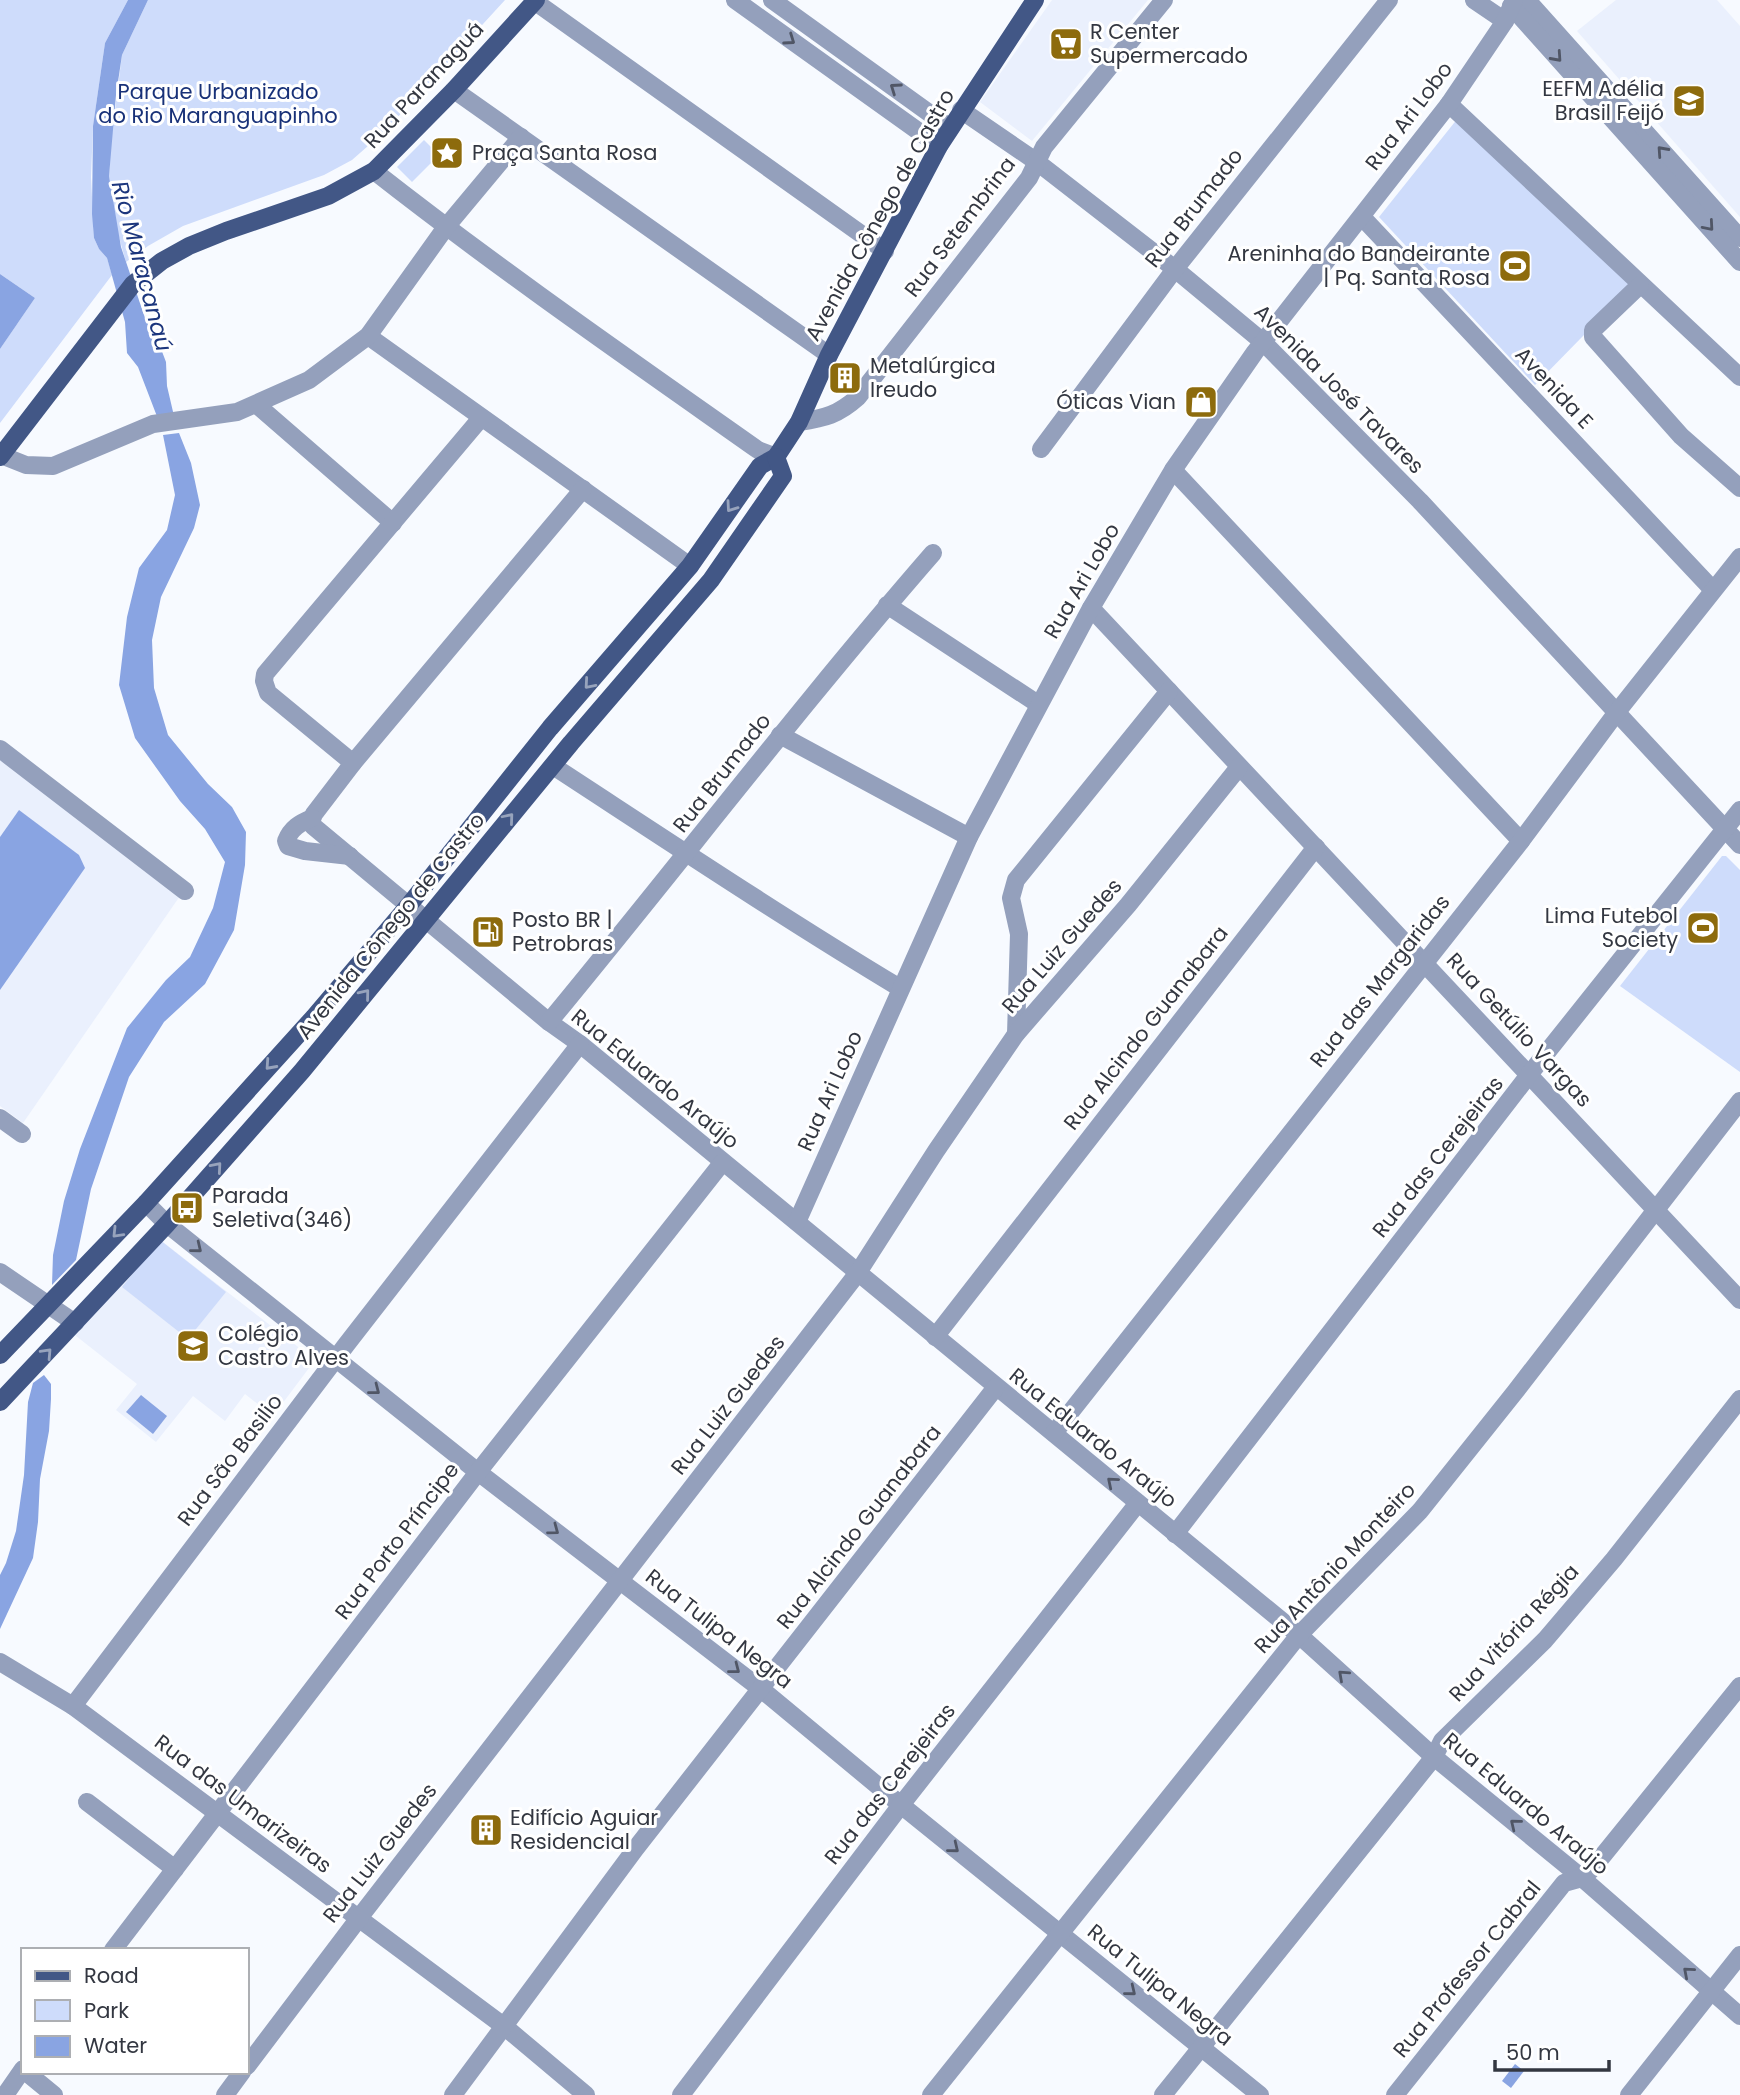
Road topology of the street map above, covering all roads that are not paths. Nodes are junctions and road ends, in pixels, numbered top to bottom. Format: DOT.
graph roads {
  1 [pos="735,0"];
  2 [pos="772,0"];
  3 [pos="1035,0"];
  4 [pos="1164,0"];
  5 [pos="1389,0"];
  6 [pos="1474,0"];
  7 [pos="535,1"];
  8 [pos="1514,7"];
  9 [pos="454,90"];
  10 [pos="1449,104"];
  11 [pos="961,110"];
  12 [pos="950,128"];
  13 [pos="521,137"];
  14 [pos="939,146"];
  15 [pos="1037,162"];
  16 [pos="374,171"];
  17 [pos="1362,217"];
  18 [pos="446,227"];
  19 [pos="1740,239"];
  20 [pos="885,251"];
  21 [pos="1740,262"];
  22 [pos="1175,269"];
  23 [pos="1640,285"];
  24 [pos="368,336"];
  25 [pos="1263,342"];
  26 [pos="829,355"];
  27 [pos="1740,377"];
  28 [pos="257,405"];
  29 [pos="481,418"];
  30 [pos="799,422"];
  31 [pos="1041,449"];
  32 [pos="1,456"];
  33 [pos="776,457"];
  34 [pos="1173,470"];
  35 [pos="1740,488"];
  36 [pos="583,489"];
  37 [pos="393,523"];
  38 [pos="933,553"];
  39 [pos="1740,557"];
  40 [pos="690,566"];
  41 [pos="710,580"];
  42 [pos="1713,590"];
  43 [pos="887,605"];
  44 [pos="1091,608"];
  45 [pos="1169,691"];
  46 [pos="1038,704"];
  47 [pos="1617,712"];
  48 [pos="550,728"];
  49 [pos="780,735"];
  50 [pos="570,743"];
  51 [pos="0,749"];
  52 [pos="353,763"];
  53 [pos="553,766"];
  54 [pos="1239,768"];
  55 [pos="1740,810"];
  56 [pos="312,820"];
  57 [pos="1725,830"];
  58 [pos="969,837"];
  59 [pos="1521,841"];
  60 [pos="1740,845"];
  61 [pos="1316,847"];
  62 [pos="688,852"];
  63 [pos="350,856"];
  64 [pos="185,891"];
  65 [pos="409,905"];
  66 [pos="425,919"];
  67 [pos="1424,961"];
  68 [pos="900,988"];
  69 [pos="549,1022"];
  70 [pos="1016,1034"];
  71 [pos="580,1044"];
  72 [pos="1528,1076"];
  73 [pos="1740,1101"];
  74 [pos="0,1118"];
  75 [pos="22,1134"];
  76 [pos="722,1163"];
  77 [pos="146,1203"];
  78 [pos="1657,1210"];
  79 [pos="797,1222"];
  80 [pos="167,1223"];
  81 [pos="0,1272"];
  82 [pos="857,1274"];
  83 [pos="1740,1300"];
  84 [pos="47,1306"];
  85 [pos="75,1323"];
  86 [pos="935,1337"];
  87 [pos="0,1355"];
  88 [pos="336,1359"];
  89 [pos="996,1387"];
  90 [pos="1740,1399"];
  91 [pos="0,1402"];
  92 [pos="1054,1433"];
  93 [pos="478,1472"];
  94 [pos="1138,1503"];
  95 [pos="1175,1534"];
  96 [pos="621,1580"];
  97 [pos="1299,1635"];
  98 [pos="0,1662"];
  99 [pos="1740,1686"];
  100 [pos="761,1689"];
  101 [pos="73,1706"];
  102 [pos="1434,1757"];
  103 [pos="87,1802"];
  104 [pos="901,1805"];
  105 [pos="217,1813"];
  106 [pos="175,1869"];
  107 [pos="1582,1878"];
  108 [pos="359,1918"];
  109 [pos="1060,1933"];
  110 [pos="115,1948"];
  111 [pos="1740,1955"];
  112 [pos="1710,1991"];
  113 [pos="1740,2016"];
  114 [pos="505,2027"];
  115 [pos="1200,2047"];
  116 [pos="248,2065"];
  117 [pos="21,2073"];
  118 [pos="28,2074"];
  119 [pos="241,2074"];
  120 [pos="5,2094"];
  121 [pos="54,2095"];
  122 [pos="225,2095"];
  123 [pos="453,2095"];
  124 [pos="586,2095"];
  125 [pos="681,2095"];
  126 [pos="931,2095"];
  127 [pos="1163,2095"];
  128 [pos="1260,2095"];
  129 [pos="1395,2095"];
  130 [pos="1629,2095"];
  1 -- 14 [label="street, one-way"];
  12 -- 2 [label="street, one-way"];
  3 -- 11 [label="main road, Avenida Cônego de Castro"];
  4 -- 15 [label="street, Rua Setembrina"];
  5 -- 22 [label="street, Rua Brumado"];
  6 -- 8 [label="street"];
  7 -- 9 [label="main road, Rua Paranaguá"];
  7 -- 20 [label="street"];
  8 -- 10 [label="street, Rua Ari Lobo"];
  19 -- 8 [label="street, one-way"];
  8 -- 21 [label="street, one-way"];
  9 -- 13 [label="street"];
  9 -- 16 [label="main road, Rua Paranaguá"];
  10 -- 17 [label="street, Rua Ari Lobo"];
  10 -- 23 [label="street"];
  11 -- 12 [label="main road, Avenida Cônego de Castro"];
  11 -- 15 [label="street, Avenida José Tavares"];
  12 -- 14 [label="main road, Avenida Cônego de Castro"];
  13 -- 18 [label="street"];
  13 -- 26 [label="street"];
  14 -- 20 [label="main road, Avenida Cônego de Castro"];
  15 -- 22 [label="street, Avenida José Tavares"];
  15 -- 30 [label="street, Rua Setembrina"];
  16 -- 18 [label="street"];
  16 -- 32 [label="main road, Rua Paranaguá"];
  17 -- 25 [label="street, Rua Ari Lobo"];
  17 -- 42 [label="street, Avenida E"];
  18 -- 24 [label="street"];
  18 -- 33 [label="street"];
  20 -- 26 [label="main road, Avenida Cônego de Castro"];
  22 -- 25 [label="street, Avenida José Tavares"];
  22 -- 31 [label="street, Rua Brumado"];
  23 -- 27 [label="street"];
  23 -- 35 [label="street"];
  24 -- 28 [label="street"];
  24 -- 29 [label="street"];
  25 -- 34 [label="street, Rua Ari Lobo"];
  25 -- 47 [label="street, Avenida José Tavares"];
  26 -- 30 [label="main road, Avenida Cônego de Castro"];
  28 -- 32 [label="street"];
  28 -- 37 [label="street"];
  29 -- 36 [label="street"];
  29 -- 37 [label="street"];
  30 -- 33 [label="main road, Avenida Cônego de Castro"];
  33 -- 40 [label="main road, Avenida Cônego de Castro, one-way"];
  33 -- 41 [label="main road, Avenida Cônego de Castro"];
  34 -- 44 [label="street, Rua Ari Lobo"];
  34 -- 59 [label="street"];
  36 -- 40 [label="street"];
  36 -- 52 [label="street"];
  37 -- 52 [label="street"];
  38 -- 43 [label="street, Rua Brumado"];
  39 -- 42 [label="street, Rua das Margaridas"];
  40 -- 41 [label="main road"];
  40 -- 48 [label="main road, Avenida Cônego de Castro, one-way"];
  41 -- 50 [label="main road, Avenida Cônego de Castro"];
  42 -- 47 [label="street, Rua das Margaridas"];
  43 -- 46 [label="street"];
  43 -- 49 [label="street, Rua Brumado"];
  44 -- 45 [label="street, Rua Getúlio Vargas"];
  44 -- 46 [label="street, Rua Ari Lobo"];
  45 -- 54 [label="street, Rua Getúlio Vargas"];
  45 -- 70 [label="street"];
  46 -- 58 [label="street, Rua Ari Lobo"];
  47 -- 57 [label="street, Avenida José Tavares"];
  47 -- 59 [label="street, Rua das Margaridas"];
  48 -- 50 [label="main road"];
  48 -- 65 [label="main road, Avenida Cônego de Castro"];
  49 -- 58 [label="street"];
  49 -- 62 [label="street, Rua Brumado"];
  50 -- 53 [label="main road, Avenida Cônego de Castro"];
  51 -- 64 [label="street"];
  52 -- 56 [label="street"];
  53 -- 62 [label="street"];
  66 -- 53 [label="main road, Avenida Cônego de Castro, one-way"];
  54 -- 61 [label="street, Rua Getúlio Vargas"];
  54 -- 70 [label="street, Rua Luiz Guedes"];
  55 -- 57 [label="street, Rua das Cerejeiras"];
  56 -- 63 [label="street, Rua Eduardo Araújo"];
  56 -- 63 [label="street"];
  57 -- 60 [label="street, Avenida José Tavares"];
  57 -- 72 [label="street, Rua das Cerejeiras"];
  58 -- 68 [label="street, Rua Ari Lobo"];
  59 -- 67 [label="street, Rua das Margaridas"];
  61 -- 67 [label="street, Rua Getúlio Vargas"];
  61 -- 86 [label="street, Rua Alcindo Guanabara"];
  62 -- 68 [label="street"];
  62 -- 69 [label="street, Rua Brumado"];
  63 -- 65 [label="street, Rua Eduardo Araújo"];
  65 -- 66 [label="street, Rua Eduardo Araújo"];
  65 -- 77 [label="main road, Avenida Cônego de Castro, one-way"];
  66 -- 69 [label="street, Rua Eduardo Araújo"];
  80 -- 66 [label="main road, Avenida Cônego de Castro, one-way"];
  67 -- 72 [label="street, Rua Getúlio Vargas"];
  67 -- 92 [label="street, Rua das Margaridas"];
  68 -- 79 [label="street, Rua Ari Lobo"];
  69 -- 71 [label="street, Rua Eduardo Araújo"];
  70 -- 82 [label="street, Rua Luiz Guedes"];
  71 -- 76 [label="street, Rua Eduardo Araújo"];
  71 -- 88 [label="street, Rua São Basilio"];
  72 -- 78 [label="street, Rua Getúlio Vargas"];
  72 -- 95 [label="street, Rua das Cerejeiras"];
  73 -- 78 [label="street, Rua Antônio Monteiro"];
  74 -- 75 [label="street"];
  76 -- 79 [label="street, Rua Eduardo Araújo"];
  76 -- 93 [label="street, Rua Porto Príncipe"];
  77 -- 80 [label="street, Rua Tulipa Negra"];
  77 -- 84 [label="main road, Avenida Cônego de Castro, one-way"];
  78 -- 83 [label="street, Rua Getúlio Vargas"];
  78 -- 97 [label="street, Rua Antônio Monteiro"];
  79 -- 82 [label="street, Rua Eduardo Araújo"];
  80 -- 85 [label="main road, Avenida Cônego de Castro"];
  80 -- 88 [label="street, Rua Tulipa Negra, one-way"];
  81 -- 84 [label="street"];
  82 -- 86 [label="street, Rua Eduardo Araújo"];
  82 -- 96 [label="street, Rua Luiz Guedes"];
  84 -- 85 [label="street"];
  84 -- 87 [label="main road, Avenida Cônego de Castro"];
  91 -- 85 [label="main road, Avenida Cônego de Castro, one-way"];
  86 -- 89 [label="street, Rua Eduardo Araújo"];
  88 -- 93 [label="street, Rua Tulipa Negra, one-way"];
  88 -- 101 [label="street, Rua São Basilio"];
  89 -- 92 [label="street, Rua Eduardo Araújo"];
  89 -- 100 [label="street, Rua Alcindo Guanabara"];
  90 -- 102 [label="street, Rua Vitória Régia"];
  94 -- 92 [label="street, Rua Eduardo Araújo, one-way"];
  93 -- 96 [label="street, Rua Tulipa Negra, one-way"];
  93 -- 105 [label="street, Rua Porto Príncipe"];
  94 -- 95 [label="street, Rua Eduardo Araújo"];
  94 -- 104 [label="street, Rua das Cerejeiras"];
  95 -- 97 [label="street, Rua Eduardo Araújo"];
  96 -- 100 [label="street, Rua Tulipa Negra, one-way"];
  96 -- 108 [label="street, Rua Luiz Guedes"];
  102 -- 97 [label="street, Rua Eduardo Araújo, one-way"];
  97 -- 109 [label="street, Rua Antônio Monteiro"];
  98 -- 101 [label="street, Rua das Umarizeiras"];
  99 -- 107 [label="street, Rua Professor Cabral"];
  100 -- 104 [label="street, Rua Tulipa Negra"];
  100 -- 114 [label="street, Rua Alcindo Guanabara"];
  101 -- 105 [label="street, Rua das Umarizeiras"];
  107 -- 102 [label="street, Rua Eduardo Araújo, one-way"];
  102 -- 115 [label="street, Rua Vitória Régia"];
  103 -- 106 [label="street"];
  104 -- 109 [label="street, Rua Tulipa Negra, one-way"];
  104 -- 125 [label="street, Rua das Cerejeiras"];
  105 -- 106 [label="street, Rua Porto Príncipe"];
  105 -- 108 [label="street, Rua das Umarizeiras"];
  106 -- 110 [label="street, Rua Porto Príncipe"];
  112 -- 107 [label="street, Rua Eduardo Araújo, one-way"];
  107 -- 129 [label="street, Rua Professor Cabral"];
  108 -- 114 [label="street, Rua das Umarizeiras"];
  108 -- 116 [label="street, Rua Luiz Guedes"];
  109 -- 115 [label="street, Rua Tulipa Negra, one-way"];
  109 -- 126 [label="street, Rua Antônio Monteiro"];
  111 -- 112 [label="street"];
  112 -- 113 [label="street, Rua Eduardo Araújo"];
  112 -- 130 [label="street"];
  114 -- 123 [label="street, Rua Alcindo Guanabara"];
  114 -- 124 [label="street, Rua das Umarizeiras"];
  115 -- 127 [label="street, Rua Vitória Régia"];
  115 -- 128 [label="street, Rua Tulipa Negra"];
  117 -- 120 [label="street"];
  118 -- 121 [label="street"];
  119 -- 122 [label="street"];
}
